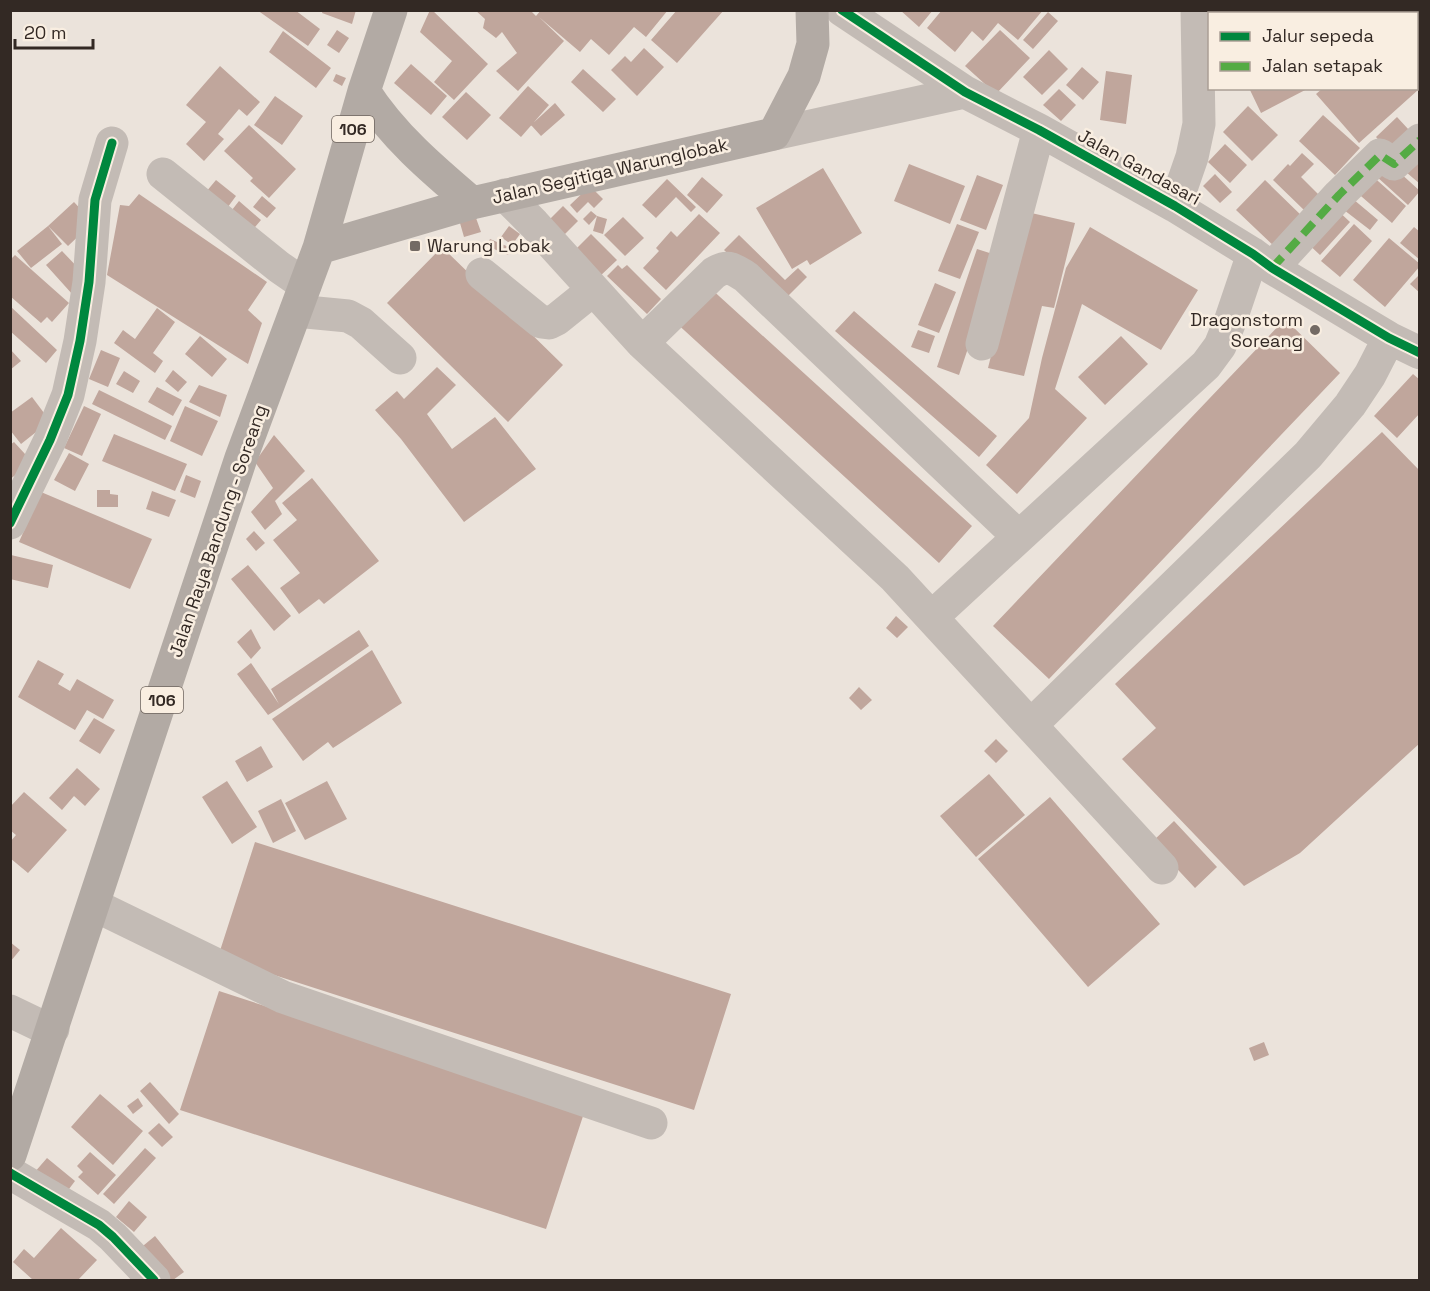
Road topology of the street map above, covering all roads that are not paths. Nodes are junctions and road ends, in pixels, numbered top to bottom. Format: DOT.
graph roads {
  1 [pos="391,10"];
  2 [pos="812,10"];
  3 [pos="842,10"];
  4 [pos="1197,10"];
  5 [pos="364,91"];
  6 [pos="965,92"];
  7 [pos="1039,130"];
  8 [pos="774,134"];
  9 [pos="1419,140"];
  10 [pos="112,143"];
  11 [pos="163,174"];
  12 [pos="505,195"];
  13 [pos="472,203"];
  14 [pos="1175,206"];
  15 [pos="319,248"];
  16 [pos="1262,261"];
  17 [pos="482,274"];
  18 [pos="593,290"];
  19 [pos="301,298"];
  20 [pos="1389,338"];
  21 [pos="642,343"];
  22 [pos="982,344"];
  23 [pos="1419,353"];
  24 [pos="400,358"];
  25 [pos="10,523"];
  26 [pos="1019,537"];
  27 [pos="932,617"];
  28 [pos="1031,725"];
  29 [pos="1162,868"];
  30 [pos="94,905"];
  31 [pos="10,1011"];
  32 [pos="53,1029"];
  33 [pos="651,1123"];
  34 [pos="10,1155"];
  35 [pos="10,1173"];
  36 [pos="154,1281"];
  1 -- 5 [label="main road, Jalan Raya Bandung - Soreang / 106"];
  2 -- 8 [label="main road"];
  3 -- 6 [label="street, Jalan Gandasari"];
  4 -- 14 [label="street"];
  5 -- 13 [label="main road"];
  5 -- 15 [label="main road, Jalan Raya Bandung - Soreang / 106"];
  6 -- 7 [label="street, Jalan Gandasari"];
  6 -- 8 [label="street"];
  7 -- 14 [label="street, Jalan Gandasari"];
  7 -- 22 [label="street"];
  8 -- 12 [label="main road, Jalan Segitiga Warunglobak"];
  9 -- 16 [label="street"];
  10 -- 25 [label="street"];
  11 -- 19 [label="street"];
  12 -- 13 [label="main road, Jalan Segitiga Warunglobak"];
  12 -- 18 [label="street"];
  13 -- 15 [label="main road, Jalan Segitiga Warunglobak"];
  14 -- 16 [label="street, Jalan Gandasari"];
  15 -- 19 [label="main road, Jalan Raya Bandung - Soreang / 106"];
  16 -- 20 [label="street, Jalan Gandasari"];
  16 -- 26 [label="street"];
  17 -- 18 [label="street"];
  18 -- 21 [label="street"];
  19 -- 24 [label="street"];
  19 -- 30 [label="main road, Jalan Raya Bandung - Soreang / 106"];
  20 -- 23 [label="street, Jalan Gandasari"];
  20 -- 28 [label="street"];
  21 -- 26 [label="street"];
  21 -- 27 [label="street"];
  26 -- 27 [label="street"];
  27 -- 28 [label="street"];
  28 -- 29 [label="street"];
  30 -- 32 [label="main road, Jalan Raya Bandung - Soreang / 106"];
  30 -- 33 [label="street"];
  31 -- 32 [label="street"];
  32 -- 34 [label="main road, Jalan Raya Bandung - Soreang / 106"];
  35 -- 36 [label="street"];
}
